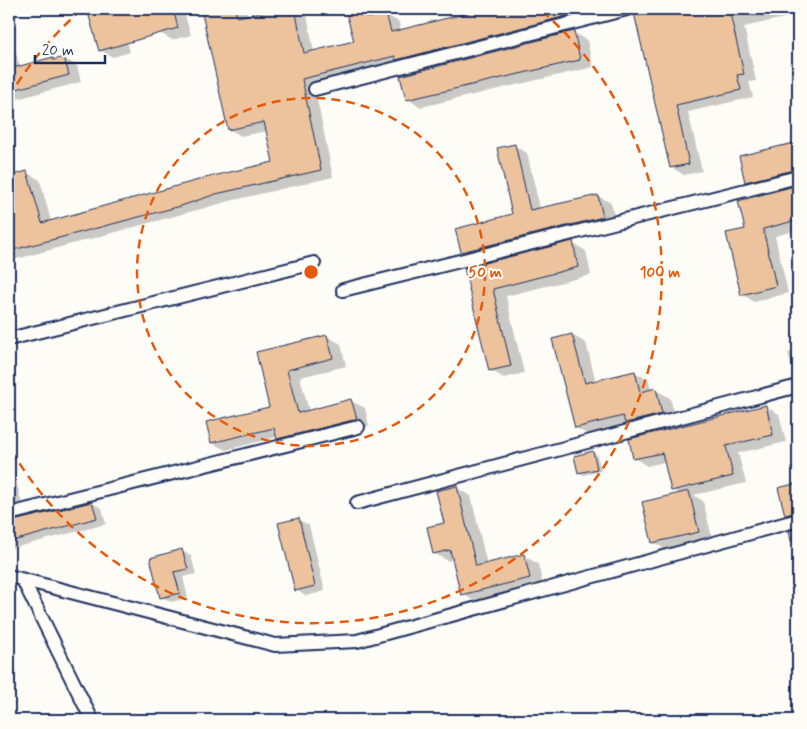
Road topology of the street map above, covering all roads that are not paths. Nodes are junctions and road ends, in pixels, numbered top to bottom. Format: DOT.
graph roads {
  1 [pos="627,9"];
  2 [pos="315,89"];
  3 [pos="798,177"];
  4 [pos="314,263"];
  5 [pos="343,290"];
  6 [pos="9,339"];
  7 [pos="798,386"];
  8 [pos="358,427"];
  9 [pos="357,503"];
  10 [pos="9,514"];
  11 [pos="798,520"];
  12 [pos="9,576"];
  13 [pos="23,580"];
  14 [pos="92,720"];
  1 -- 2 [label="lane"];
  3 -- 5 [label="lane"];
  4 -- 6 [label="lane"];
  7 -- 9 [label="lane"];
  8 -- 10 [label="lane"];
  11 -- 13 [label="lane"];
  12 -- 13 [label="lane"];
  13 -- 14 [label="lane"];
}
